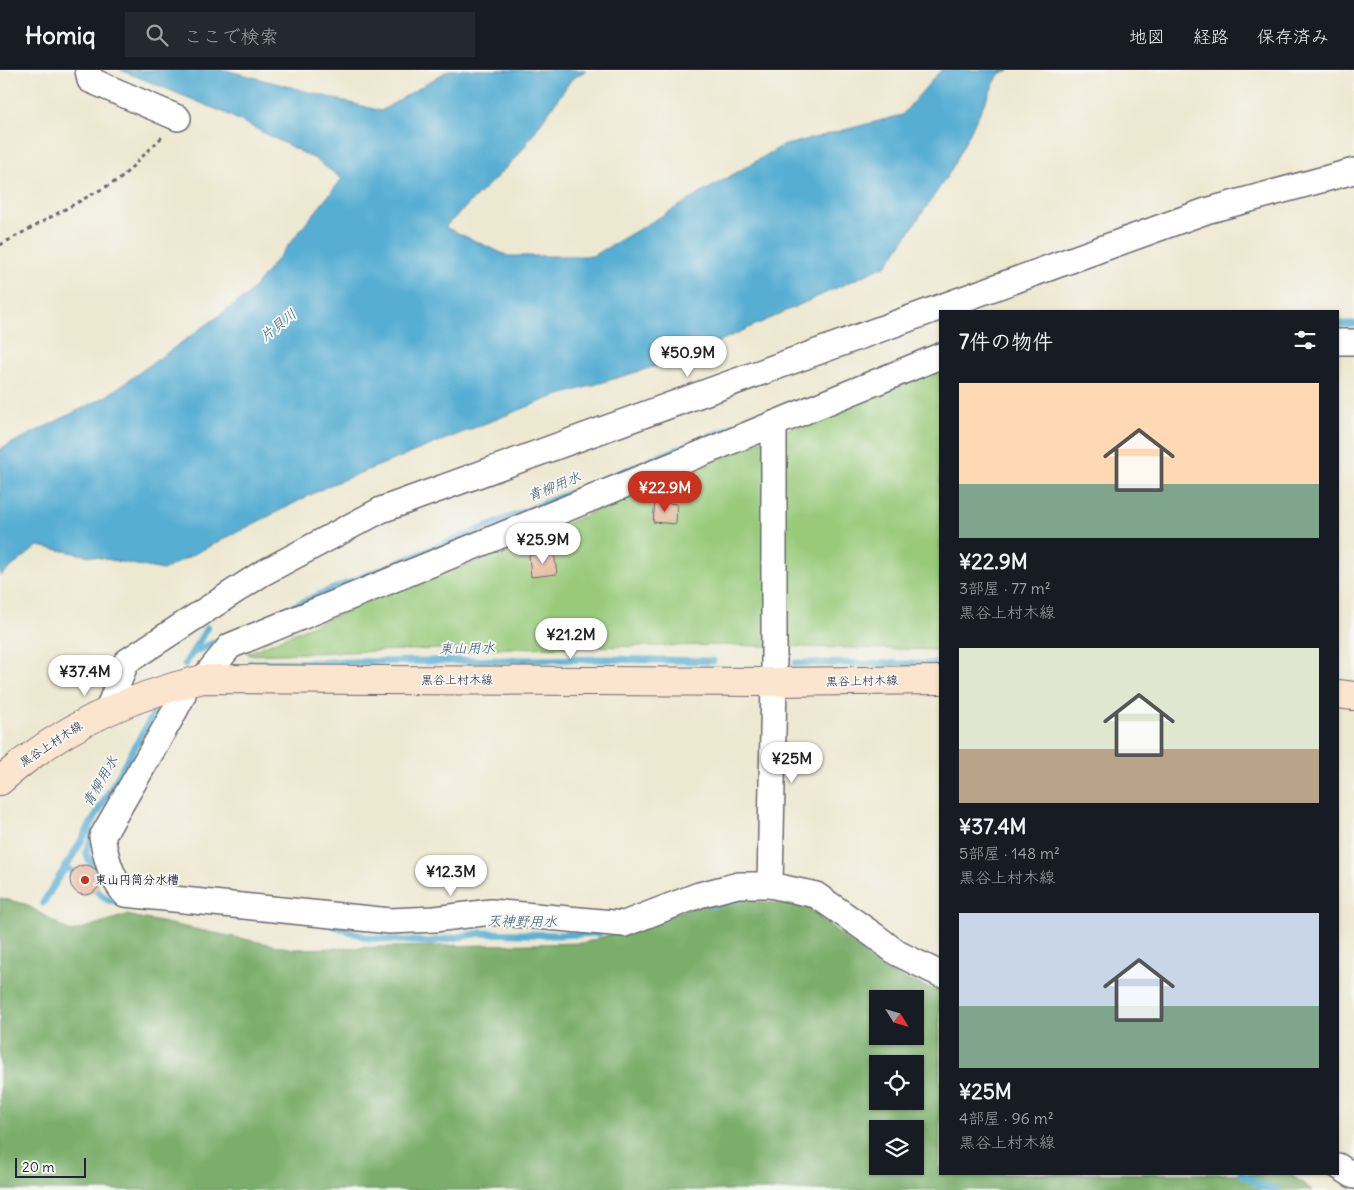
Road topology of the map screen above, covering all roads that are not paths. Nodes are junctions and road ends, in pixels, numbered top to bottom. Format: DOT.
graph roads {
  1 [pos="88,70"];
  2 [pos="178,118"];
  3 [pos="1354,171"];
  4 [pos="1339,342"];
  5 [pos="1354,342"];
  6 [pos="939,356"];
  7 [pos="774,424"];
  8 [pos="939,680"];
  9 [pos="193,682"];
  10 [pos="774,682"];
  11 [pos="1339,694"];
  12 [pos="1354,696"];
  13 [pos="108,710"];
  14 [pos="0,781"];
  15 [pos="770,885"];
  16 [pos="939,974"];
  17 [pos="1339,1167"];
  18 [pos="1354,1176"];
  1 -- 2 [label="street"];
  3 -- 13 [label="street"];
  4 -- 5 [label="street"];
  6 -- 7 [label="street"];
  7 -- 9 [label="street"];
  7 -- 10 [label="street"];
  8 -- 10 [label="main road, 黒谷上村木線"];
  9 -- 10 [label="main road, 黒谷上村木線"];
  9 -- 13 [label="main road, 黒谷上村木線"];
  9 -- 15 [label="street"];
  10 -- 15 [label="street"];
  11 -- 12 [label="main road"];
  13 -- 14 [label="main road, 黒谷上村木線"];
  15 -- 16 [label="street"];
  17 -- 18 [label="street"];
}
